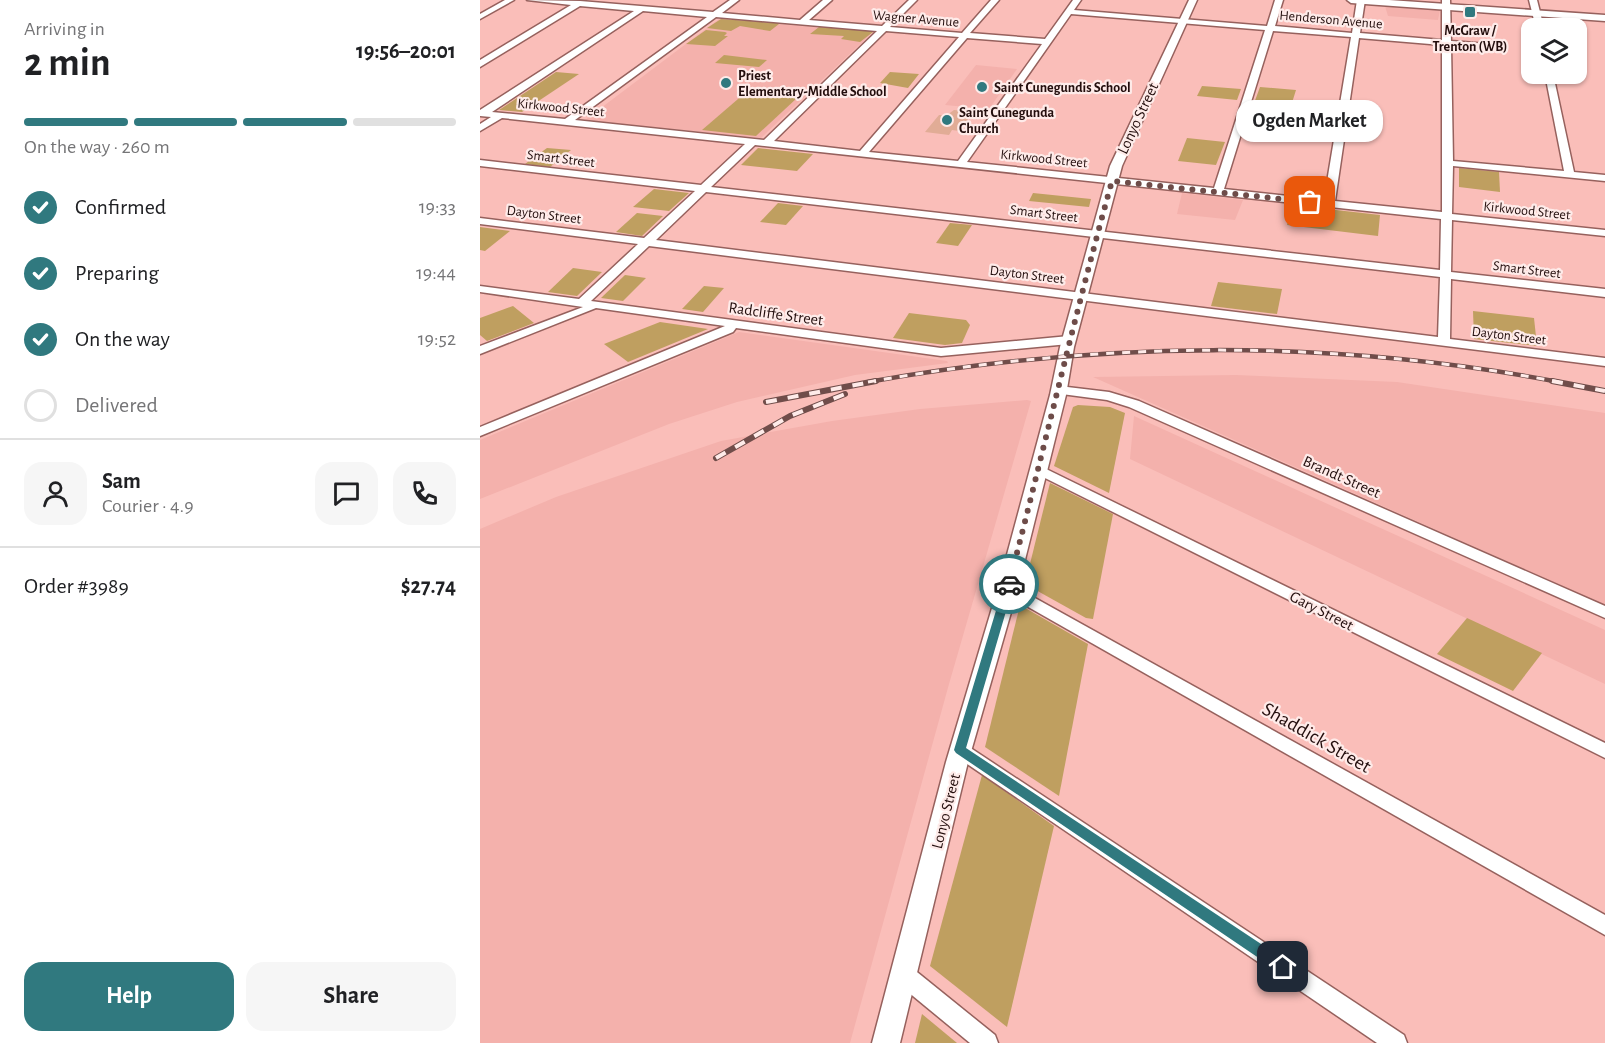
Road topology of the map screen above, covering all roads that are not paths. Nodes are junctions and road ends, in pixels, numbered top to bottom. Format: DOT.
graph roads {
  1 [pos="510,0"];
  2 [pos="531,0"];
  3 [pos="655,0"];
  4 [pos="735,0"];
  5 [pos="828,0"];
  6 [pos="913,0"];
  7 [pos="995,0"];
  8 [pos="1077,0"];
  9 [pos="1194,0"];
  10 [pos="1279,0"];
  11 [pos="1351,0"];
  12 [pos="1361,0"];
  13 [pos="1533,0"];
  14 [pos="582,2"];
  15 [pos="1446,6"];
  16 [pos="642,9"];
  17 [pos="1069,12"];
  18 [pos="1536,14"];
  19 [pos="714,15"];
  20 [pos="480,16"];
  21 [pos="1537,18"];
  22 [pos="1605,18"];
  23 [pos="1184,21"];
  24 [pos="801,22"];
  25 [pos="1270,28"];
  26 [pos="884,29"];
  27 [pos="965,35"];
  28 [pos="1356,35"];
  29 [pos="1047,42"];
  30 [pos="1447,42"];
  31 [pos="1500,47"];
  32 [pos="480,64"];
  33 [pos="1551,84"];
  34 [pos="482,113"];
  35 [pos="500,115"];
  36 [pos="567,122"];
  37 [pos="480,129"];
  38 [pos="753,142"];
  39 [pos="766,144"];
  40 [pos="862,154"];
  41 [pos="480,163"];
  42 [pos="1448,163"];
  43 [pos="961,164"];
  44 [pos="1570,175"];
  45 [pos="1605,178"];
  46 [pos="1112,181"];
  47 [pos="703,189"];
  48 [pos="1218,192"];
  49 [pos="1329,204"];
  50 [pos="1447,216"];
  51 [pos="480,221"];
  52 [pos="1605,233"];
  53 [pos="1098,234"];
  54 [pos="647,242"];
  55 [pos="1446,274"];
  56 [pos="480,289"];
  57 [pos="1605,293"];
  58 [pos="1082,296"];
  59 [pos="587,304"];
  60 [pos="733,324"];
  61 [pos="1069,340"];
  62 [pos="1444,342"];
  63 [pos="480,350"];
  64 [pos="1605,362"];
  65 [pos="1059,390"];
  66 [pos="480,432"];
  67 [pos="1038,469"];
  68 [pos="1008,588"];
  69 [pos="1605,612"];
  70 [pos="960,750"];
  71 [pos="1605,751"];
  72 [pos="1605,926"];
  73 [pos="904,975"];
  74 [pos="886,1043"];
  75 [pos="987,1043"];
  76 [pos="1396,1043"];
  1 -- 20 [label="street"];
  2 -- 14 [label="street, Wagner Avenue"];
  3 -- 16 [label="street"];
  4 -- 19 [label="street"];
  5 -- 24 [label="street"];
  6 -- 26 [label="street"];
  7 -- 27 [label="street"];
  8 -- 17 [label="street"];
  9 -- 23 [label="street, Lonyo Street"];
  10 -- 25 [label="street"];
  11 -- 12 [label="street"];
  12 -- 15 [label="street"];
  12 -- 28 [label="street"];
  13 -- 18 [label="street"];
  14 -- 16 [label="street, Wagner Avenue"];
  14 -- 32 [label="street"];
  15 -- 18 [label="street"];
  15 -- 30 [label="street"];
  16 -- 19 [label="street, Wagner Avenue"];
  16 -- 34 [label="street"];
  17 -- 23 [label="street, Henderson Avenue"];
  17 -- 29 [label="street"];
  18 -- 21 [label="street"];
  18 -- 22 [label="street"];
  19 -- 24 [label="street, Wagner Avenue"];
  19 -- 36 [label="street"];
  23 -- 25 [label="street, Henderson Avenue"];
  23 -- 46 [label="street, Lonyo Street"];
  24 -- 26 [label="street, Wagner Avenue"];
  25 -- 28 [label="street, Henderson Avenue"];
  25 -- 48 [label="street"];
  26 -- 27 [label="street, Wagner Avenue"];
  26 -- 39 [label="street"];
  27 -- 29 [label="street, Wagner Avenue"];
  27 -- 40 [label="street"];
  28 -- 30 [label="street, Henderson Avenue"];
  28 -- 49 [label="street"];
  29 -- 43 [label="street"];
  30 -- 31 [label="street, Henderson Avenue"];
  30 -- 42 [label="street"];
  33 -- 44 [label="street"];
  34 -- 35 [label="street, Kirkwood Street"];
  35 -- 36 [label="street, Kirkwood Street"];
  35 -- 37 [label="street"];
  36 -- 38 [label="street, Kirkwood Street"];
  38 -- 39 [label="street, Kirkwood Street"];
  38 -- 47 [label="street"];
  39 -- 40 [label="street, Kirkwood Street"];
  40 -- 43 [label="street, Kirkwood Street"];
  41 -- 47 [label="street, Smart Street"];
  42 -- 44 [label="street"];
  42 -- 50 [label="street"];
  43 -- 46 [label="street, Kirkwood Street"];
  44 -- 45 [label="street"];
  46 -- 48 [label="street, Kirkwood Street"];
  46 -- 53 [label="street, Lonyo Street"];
  47 -- 53 [label="street, Smart Street"];
  47 -- 54 [label="street"];
  48 -- 49 [label="street, Kirkwood Street"];
  49 -- 50 [label="street, Kirkwood Street"];
  50 -- 52 [label="street, Kirkwood Street"];
  50 -- 55 [label="street"];
  51 -- 54 [label="street, Dayton Street"];
  53 -- 55 [label="street, Smart Street"];
  53 -- 58 [label="street, Lonyo Street"];
  54 -- 58 [label="street, Dayton Street"];
  54 -- 59 [label="street"];
  55 -- 57 [label="street, Smart Street"];
  55 -- 62 [label="street"];
  56 -- 59 [label="street, Radcliffe Street"];
  58 -- 61 [label="street, Lonyo Street"];
  58 -- 62 [label="street, Dayton Street"];
  59 -- 60 [label="street, Radcliffe Street"];
  59 -- 63 [label="street"];
  60 -- 61 [label="street, Radcliffe Street"];
  60 -- 66 [label="street"];
  61 -- 65 [label="street, Lonyo Street"];
  62 -- 64 [label="street, Dayton Street"];
  65 -- 67 [label="street, Lonyo Street"];
  65 -- 69 [label="street, Brandt Street"];
  67 -- 68 [label="street, Lonyo Street"];
  67 -- 71 [label="street, Gary Street"];
  68 -- 70 [label="street, Lonyo Street"];
  68 -- 72 [label="street, Shaddick Street"];
  70 -- 73 [label="street, Lonyo Street"];
  70 -- 76 [label="street"];
  73 -- 74 [label="street, Lonyo Street"];
  73 -- 75 [label="street"];
}
